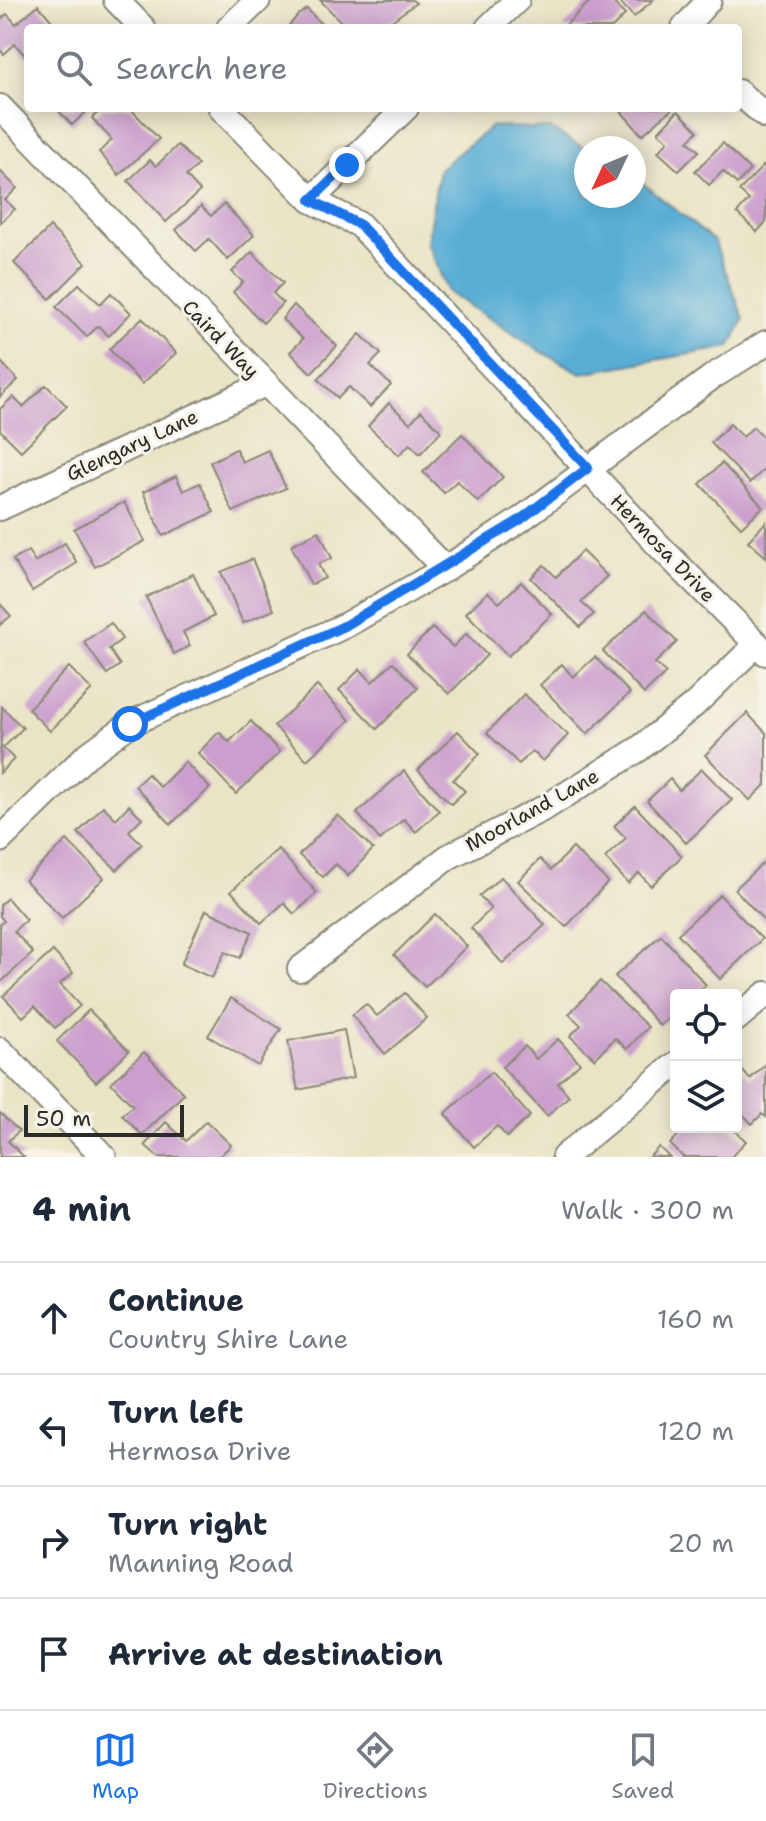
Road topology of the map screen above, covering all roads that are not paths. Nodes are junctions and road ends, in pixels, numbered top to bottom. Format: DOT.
graph roads {
  1 [pos="116,0"];
  2 [pos="258,0"];
  3 [pos="517,0"];
  4 [pos="709,0"];
  5 [pos="139,24"];
  6 [pos="233,24"];
  7 [pos="492,24"];
  8 [pos="688,24"];
  9 [pos="742,95"];
  10 [pos="0,107"];
  11 [pos="225,112"];
  12 [pos="402,112"];
  13 [pos="766,116"];
  14 [pos="311,200"];
  15 [pos="766,343"];
  16 [pos="265,384"];
  17 [pos="588,468"];
  18 [pos="4,499"];
  19 [pos="445,569"];
  20 [pos="762,649"];
  21 [pos="0,840"];
  22 [pos="300,969"];
  23 [pos="766,994"];
  24 [pos="742,1014"];
  25 [pos="0,1050"];
  26 [pos="670,1069"];
  27 [pos="104,1157"];
  28 [pos="564,1157"];
  1 -- 5 [label="street"];
  2 -- 6 [label="street"];
  3 -- 7 [label="street"];
  4 -- 8 [label="street"];
  9 -- 13 [label="street"];
  10 -- 16 [label="street, Caird Way"];
  11 -- 14 [label="street, Hermosa Drive"];
  12 -- 14 [label="street"];
  14 -- 17 [label="street, Hermosa Drive"];
  15 -- 17 [label="street"];
  16 -- 18 [label="street, Glengary Lane"];
  16 -- 19 [label="street, Caird Way"];
  17 -- 19 [label="street"];
  17 -- 20 [label="street, Hermosa Drive"];
  19 -- 21 [label="street"];
  20 -- 22 [label="street, Moorland Lane"];
  23 -- 24 [label="street"];
  25 -- 27 [label="street"];
  26 -- 28 [label="street"];
}
